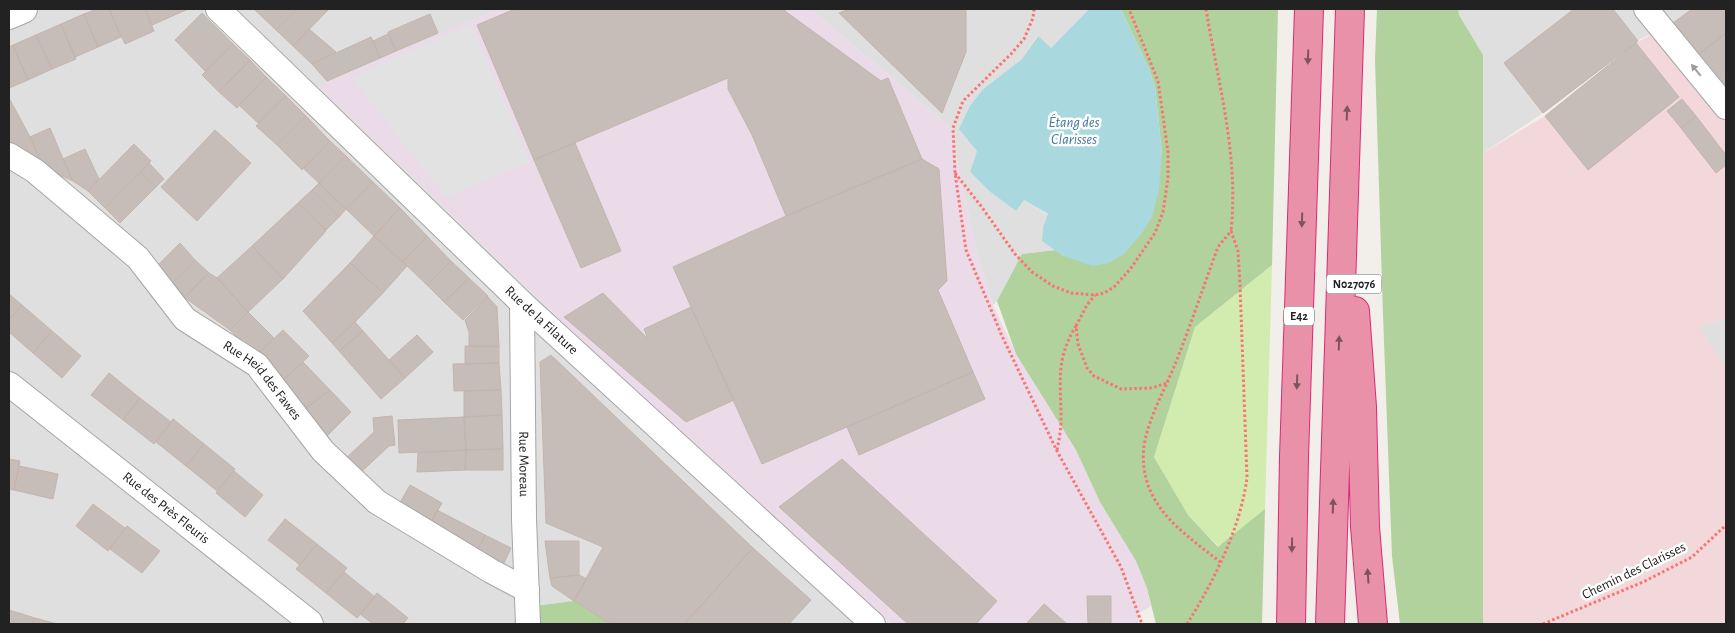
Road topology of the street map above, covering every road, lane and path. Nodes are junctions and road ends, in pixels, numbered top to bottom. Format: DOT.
graph roads {
  1 [pos="23,9"];
  2 [pos="218,9"];
  3 [pos="1034,9"];
  4 [pos="1129,9"];
  5 [pos="1206,9"];
  6 [pos="1309,9"];
  7 [pos="1350,9"];
  8 [pos="1646,9"];
  9 [pos="9,15"];
  10 [pos="1726,108"];
  11 [pos="9,155"];
  12 [pos="1345,162"];
  13 [pos="955,173"];
  14 [pos="1230,231"];
  15 [pos="1095,295"];
  16 [pos="522,303"];
  17 [pos="1076,326"];
  18 [pos="1167,383"];
  19 [pos="13,391"];
  20 [pos="1057,451"];
  21 [pos="1726,525"];
  22 [pos="1220,562"];
  23 [pos="527,590"];
  24 [pos="311,624"];
  25 [pos="528,624"];
  26 [pos="873,624"];
  27 [pos="1142,624"];
  28 [pos="1187,624"];
  29 [pos="1291,624"];
  30 [pos="1330,624"];
  31 [pos="1373,624"];
  32 [pos="1543,624"];
  1 -- 9 [label="street"];
  2 -- 16 [label="street, Rue de la Filature"];
  3 -- 13 [label="path"];
  4 -- 15 [label="path"];
  5 -- 14 [label="path"];
  6 -- 29 [label="highway, E42, one-way"];
  12 -- 7 [label="highway, one-way"];
  10 -- 8 [label="street, one-way"];
  11 -- 23 [label="street, Rue Heid des Fawes"];
  30 -- 12 [label="highway, one-way"];
  31 -- 12 [label="highway, N027076, one-way"];
  13 -- 15 [label="path"];
  13 -- 20 [label="path"];
  14 -- 18 [label="path"];
  14 -- 22 [label="path"];
  15 -- 17 [label="path"];
  16 -- 23 [label="street, Rue Moreau"];
  16 -- 26 [label="street, Rue de la Filature"];
  17 -- 18 [label="path"];
  17 -- 20 [label="path"];
  18 -- 22 [label="path"];
  19 -- 24 [label="street, Rue des Près Fleuris"];
  20 -- 27 [label="path"];
  21 -- 32 [label="path, Chemin des Clarisses"];
  22 -- 28 [label="path"];
  23 -- 25 [label="street, Rue Moreau"];
}
